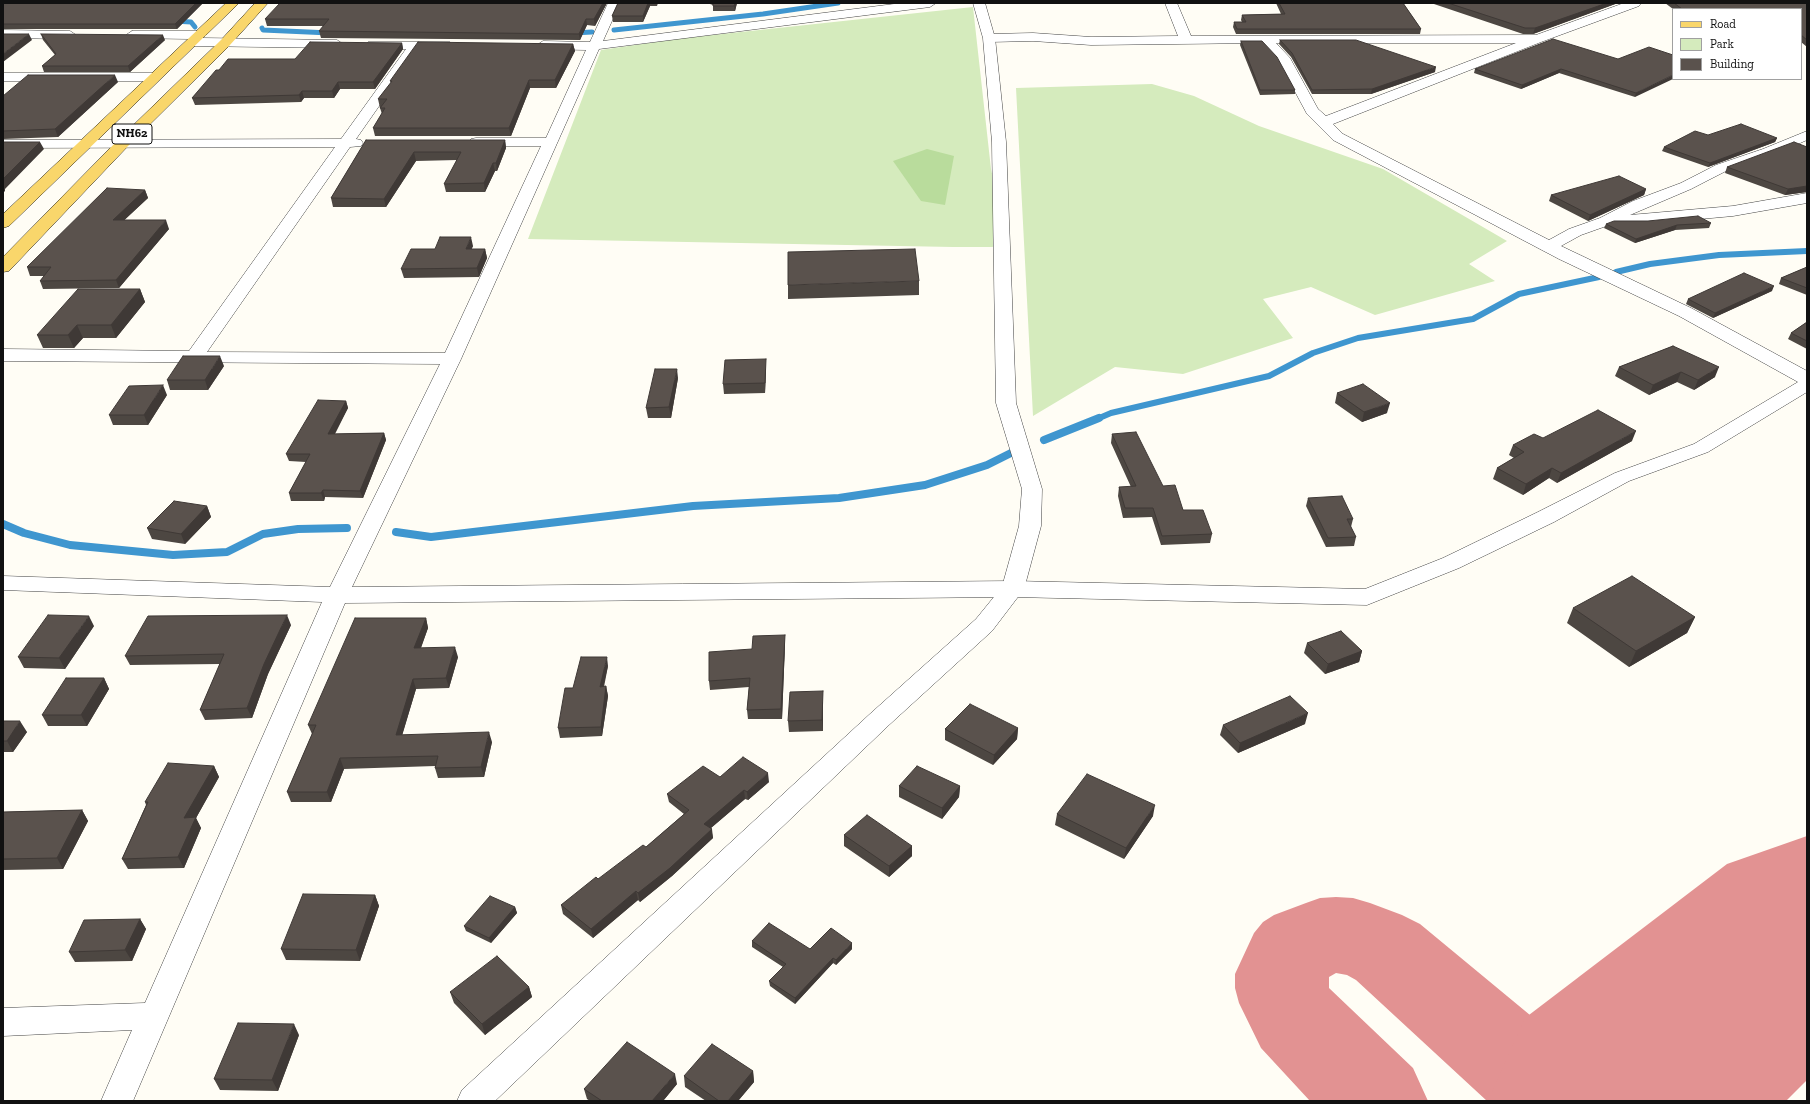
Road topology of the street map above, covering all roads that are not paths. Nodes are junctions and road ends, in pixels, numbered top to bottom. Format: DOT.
graph roads {
  1 [pos="233,3"];
  2 [pos="262,3"];
  3 [pos="614,3"];
  4 [pos="930,3"];
  5 [pos="980,3"];
  6 [pos="1171,3"];
  7 [pos="1635,3"];
  8 [pos="3,34"];
  9 [pos="82,35"];
  10 [pos="121,35"];
  11 [pos="198,37"];
  12 [pos="988,38"];
  13 [pos="1265,38"];
  14 [pos="1442,38"];
  15 [pos="1537,38"];
  16 [pos="1186,40"];
  17 [pos="225,43"];
  18 [pos="415,45"];
  19 [pos="454,45"];
  20 [pos="532,45"];
  21 [pos="594,46"];
  22 [pos="1466,67"];
  23 [pos="3,77"];
  24 [pos="154,77"];
  25 [pos="1325,122"];
  26 [pos="1807,135"];
  27 [pos="463,142"];
  28 [pos="550,142"];
  29 [pos="344,143"];
  30 [pos="368,143"];
  31 [pos="3,144"];
  32 [pos="85,144"];
  33 [pos="123,144"];
  34 [pos="1807,198"];
  35 [pos="1609,220"];
  36 [pos="3,223"];
  37 [pos="1550,246"];
  38 [pos="3,267"];
  39 [pos="3,355"];
  40 [pos="194,357"];
  41 [pos="452,359"];
  42 [pos="1807,379"];
  43 [pos="1807,384"];
  44 [pos="3,583"];
  45 [pos="1013,588"];
  46 [pos="337,595"];
  47 [pos="155,1016"];
  48 [pos="3,1022"];
  49 [pos="117,1101"];
  50 [pos="473,1101"];
  1 -- 11 [label="main road, NH62"];
  2 -- 17 [label="main road, NH62"];
  3 -- 21 [label="street"];
  4 -- 21 [label="street"];
  5 -- 12 [label="street"];
  6 -- 16 [label="street"];
  7 -- 15 [label="street"];
  8 -- 9 [label="street"];
  10 -- 11 [label="street"];
  11 -- 17 [label="street"];
  11 -- 24 [label="main road, NH62"];
  12 -- 16 [label="street"];
  12 -- 45 [label="street"];
  13 -- 14 [label="street"];
  13 -- 16 [label="street"];
  13 -- 25 [label="street"];
  14 -- 15 [label="street"];
  14 -- 22 [label="street"];
  15 -- 22 [label="street"];
  17 -- 18 [label="street"];
  17 -- 33 [label="main road, NH62"];
  18 -- 19 [label="street"];
  18 -- 29 [label="street"];
  20 -- 21 [label="street"];
  21 -- 28 [label="street"];
  22 -- 25 [label="street"];
  23 -- 24 [label="street"];
  24 -- 32 [label="main road, NH62"];
  25 -- 37 [label="street"];
  26 -- 35 [label="street"];
  27 -- 28 [label="street"];
  28 -- 41 [label="street"];
  29 -- 30 [label="street"];
  29 -- 33 [label="street"];
  29 -- 40 [label="street"];
  31 -- 32 [label="street"];
  32 -- 33 [label="street"];
  32 -- 36 [label="main road, NH62"];
  33 -- 38 [label="main road, NH62"];
  34 -- 35 [label="street"];
  35 -- 37 [label="street"];
  37 -- 42 [label="street"];
  39 -- 40 [label="street"];
  40 -- 41 [label="street"];
  41 -- 46 [label="street"];
  43 -- 45 [label="street"];
  44 -- 46 [label="street"];
  45 -- 46 [label="street"];
  45 -- 50 [label="street"];
  46 -- 47 [label="street"];
  47 -- 48 [label="street"];
  47 -- 49 [label="street"];
}
